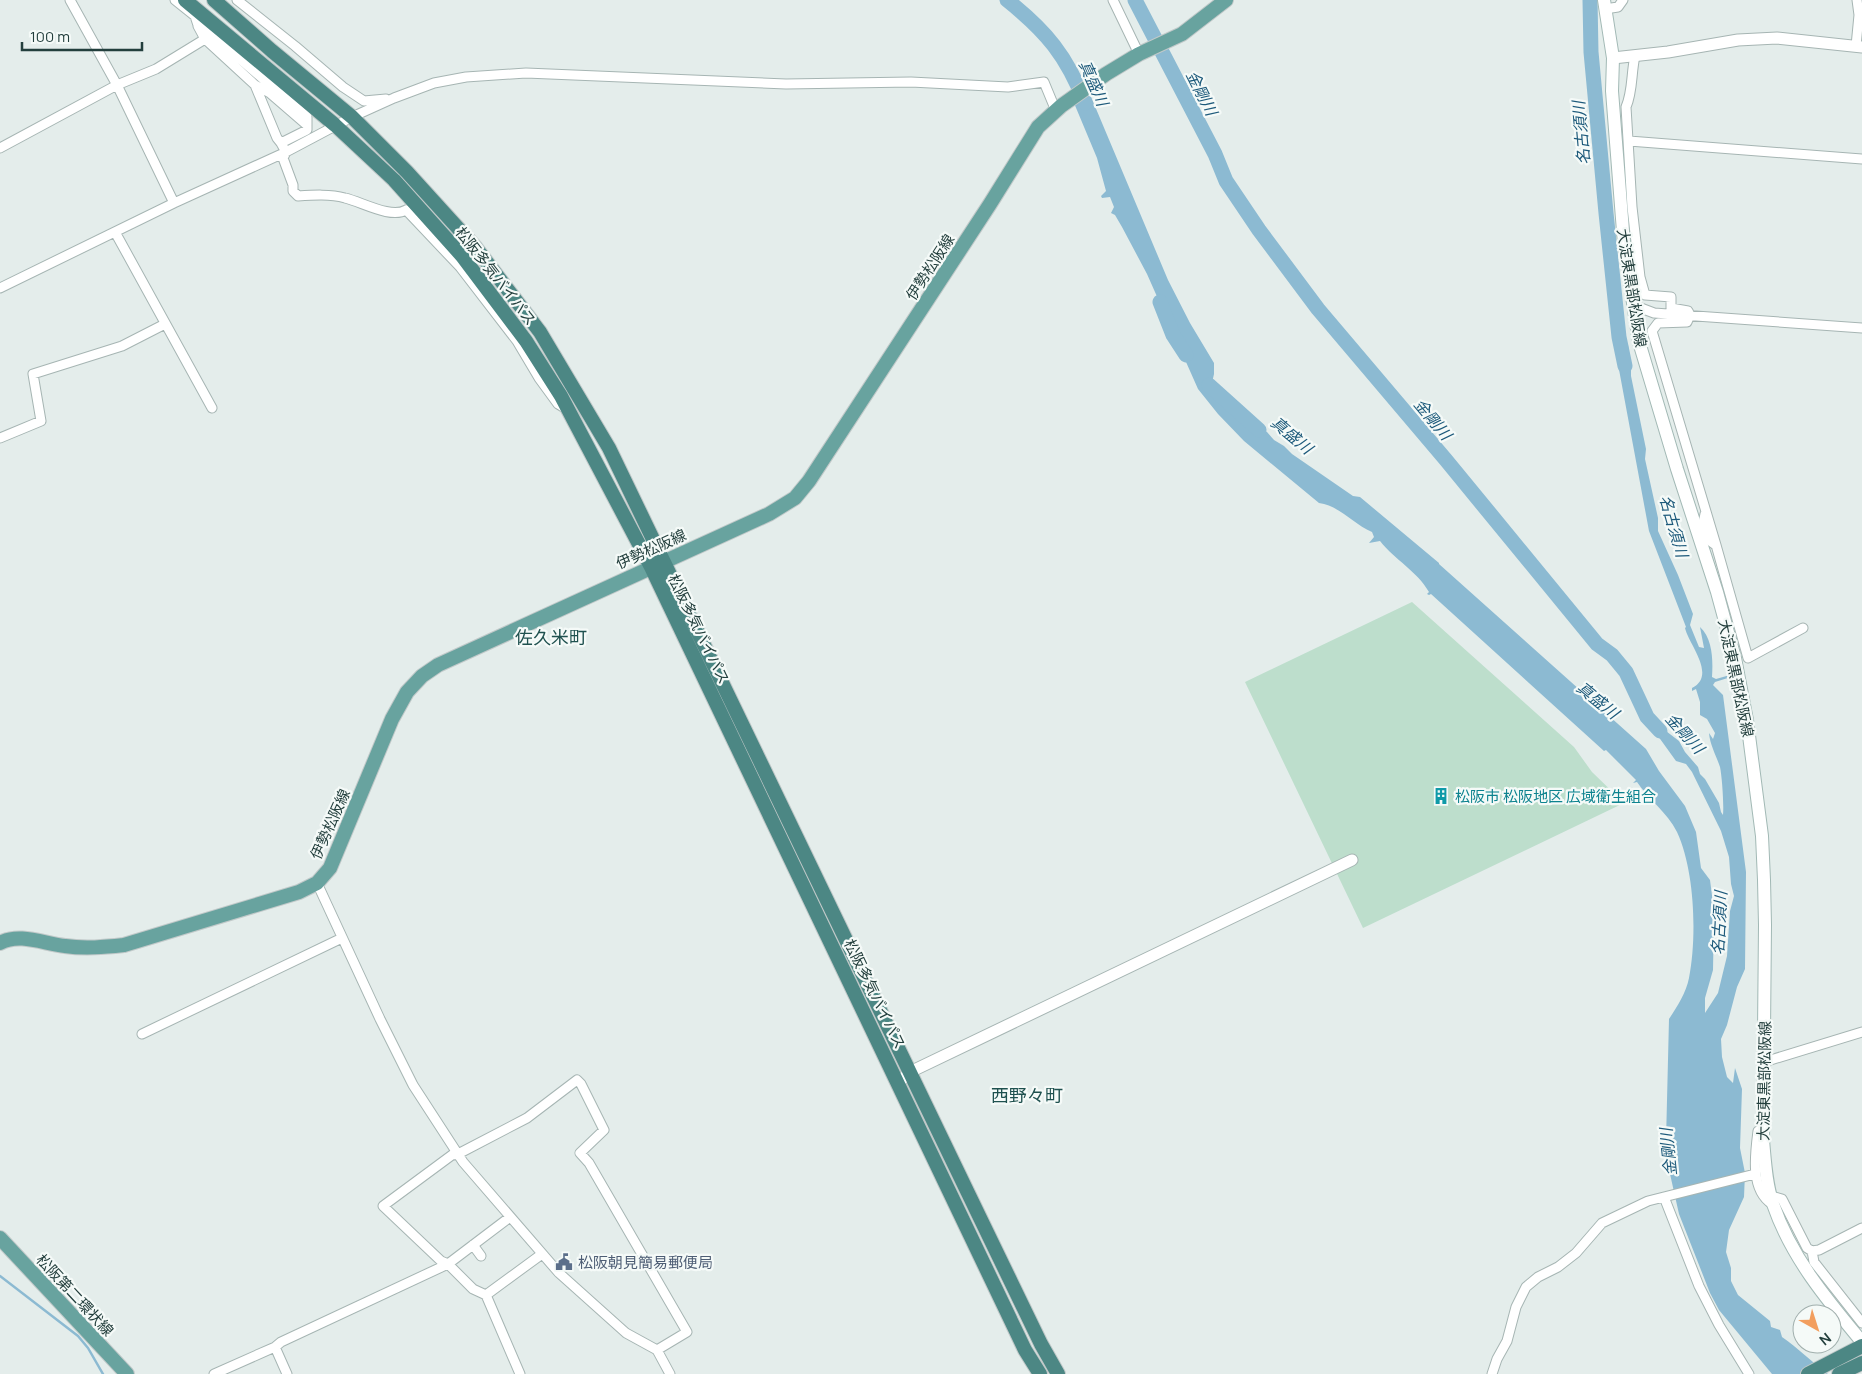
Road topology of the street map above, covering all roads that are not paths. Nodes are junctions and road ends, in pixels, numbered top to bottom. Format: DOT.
graph roads {
  1 [pos="70,0"];
  2 [pos="176,0"];
  3 [pos="185,0"];
  4 [pos="214,0"];
  5 [pos="237,0"];
  6 [pos="1113,0"];
  7 [pos="1226,0"];
  8 [pos="1623,0"];
  9 [pos="1857,0"];
  10 [pos="1605,4"];
  11 [pos="198,25"];
  12 [pos="205,39"];
  13 [pos="1859,47"];
  14 [pos="1139,54"];
  15 [pos="1635,56"];
  16 [pos="1613,58"];
  17 [pos="116,85"];
  18 [pos="255,85"];
  19 [pos="394,98"];
  20 [pos="1058,109"];
  21 [pos="352,117"];
  22 [pos="307,125"];
  23 [pos="334,125"];
  24 [pos="1629,141"];
  25 [pos="281,143"];
  26 [pos="0,148"];
  27 [pos="286,152"];
  28 [pos="1862,159"];
  29 [pos="174,204"];
  30 [pos="115,232"];
  31 [pos="0,288"];
  32 [pos="1633,305"];
  33 [pos="1690,316"];
  34 [pos="165,324"];
  35 [pos="1862,328"];
  36 [pos="212,408"];
  37 [pos="570,412"];
  38 [pos="0,438"];
  39 [pos="1706,512"];
  40 [pos="1700,531"];
  41 [pos="1716,545"];
  42 [pos="665,561"];
  43 [pos="651,567"];
  44 [pos="1802,628"];
  45 [pos="1352,860"];
  46 [pos="317,883"];
  47 [pos="342,938"];
  48 [pos="0,943"];
  49 [pos="1862,1032"];
  50 [pos="142,1034"];
  51 [pos="1764,1062"];
  52 [pos="910,1072"];
  53 [pos="899,1082"];
  54 [pos="1763,1117"];
  55 [pos="458,1154"];
  56 [pos="1753,1175"];
  57 [pos="1666,1196"];
  58 [pos="1771,1200"];
  59 [pos="510,1217"];
  60 [pos="1862,1228"];
  61 [pos="0,1238"];
  62 [pos="473,1246"];
  63 [pos="1812,1251"];
  64 [pos="542,1254"];
  65 [pos="480,1256"];
  66 [pos="448,1264"];
  67 [pos="486,1295"];
  68 [pos="1862,1322"];
  69 [pos="1862,1344"];
  70 [pos="274,1347"];
  71 [pos="657,1350"];
  72 [pos="128,1374"];
  73 [pos="214,1374"];
  74 [pos="286,1374"];
  75 [pos="520,1374"];
  76 [pos="670,1374"];
  77 [pos="1040,1374"];
  78 [pos="1058,1374"];
  79 [pos="1492,1374"];
  80 [pos="1749,1374"];
  81 [pos="1808,1374"];
  1 -- 17 [label="street"];
  2 -- 11 [label="street"];
  3 -- 23 [label="highway, 松阪多気バイパス"];
  4 -- 21 [label="highway, 松阪多気バイパス"];
  5 -- 19 [label="street"];
  6 -- 14 [label="street"];
  7 -- 14 [label="main road, 伊勢松阪線"];
  8 -- 10 [label="street"];
  9 -- 13 [label="street"];
  10 -- 16 [label="main road, 大淀東黒部松阪線"];
  11 -- 12 [label="street"];
  11 -- 22 [label="street"];
  12 -- 17 [label="street"];
  12 -- 18 [label="street"];
  13 -- 15 [label="street"];
  14 -- 20 [label="main road, 伊勢松阪線"];
  15 -- 16 [label="street"];
  15 -- 24 [label="street"];
  16 -- 32 [label="main road, 大淀東黒部松阪線"];
  17 -- 26 [label="street"];
  17 -- 29 [label="street"];
  18 -- 22 [label="street"];
  18 -- 25 [label="street"];
  19 -- 20 [label="street"];
  19 -- 21 [label="street"];
  20 -- 42 [label="main road, 伊勢松阪線"];
  21 -- 23 [label="street"];
  21 -- 42 [label="highway, 松阪多気バイパス"];
  22 -- 25 [label="street"];
  23 -- 27 [label="street"];
  23 -- 37 [label="highway, 松阪多気バイパス"];
  24 -- 28 [label="street"];
  24 -- 33 [label="street"];
  25 -- 27 [label="street"];
  27 -- 29 [label="street"];
  27 -- 37 [label="street"];
  29 -- 30 [label="street"];
  30 -- 31 [label="street"];
  30 -- 34 [label="street"];
  32 -- 33 [label="street"];
  32 -- 40 [label="main road, 大淀東黒部松阪線"];
  33 -- 35 [label="street"];
  33 -- 39 [label="street"];
  34 -- 36 [label="street"];
  34 -- 38 [label="street"];
  37 -- 43 [label="highway, 松阪多気バイパス"];
  39 -- 40 [label="street"];
  39 -- 41 [label="street"];
  40 -- 41 [label="street"];
  40 -- 51 [label="main road, 大淀東黒部松阪線"];
  41 -- 44 [label="street"];
  42 -- 43 [label="main road, 伊勢松阪線"];
  42 -- 52 [label="highway, 松阪多気バイパス"];
  43 -- 46 [label="main road, 伊勢松阪線"];
  43 -- 53 [label="highway, 松阪多気バイパス"];
  45 -- 52 [label="street"];
  46 -- 47 [label="street"];
  46 -- 48 [label="main road, 伊勢松阪線"];
  47 -- 50 [label="street"];
  47 -- 55 [label="street"];
  49 -- 51 [label="street"];
  51 -- 54 [label="main road, 大淀東黒部松阪線"];
  52 -- 53 [label="street"];
  52 -- 78 [label="highway, 松阪多気バイパス"];
  53 -- 77 [label="highway, 松阪多気バイパス"];
  54 -- 56 [label="street"];
  54 -- 58 [label="main road, 大淀東黒部松阪線"];
  55 -- 59 [label="street"];
  55 -- 66 [label="street"];
  55 -- 71 [label="street"];
  56 -- 57 [label="street"];
  56 -- 58 [label="street"];
  57 -- 79 [label="street"];
  57 -- 80 [label="street"];
  58 -- 63 [label="street"];
  58 -- 69 [label="main road, 大淀東黒部松阪線"];
  59 -- 62 [label="street"];
  59 -- 64 [label="street"];
  60 -- 63 [label="street"];
  61 -- 72 [label="main road, 松阪第二環状線"];
  62 -- 65 [label="street"];
  62 -- 66 [label="street"];
  63 -- 68 [label="street"];
  64 -- 67 [label="street"];
  64 -- 71 [label="street"];
  66 -- 67 [label="street"];
  66 -- 70 [label="street"];
  67 -- 75 [label="street"];
  69 -- 81 [label="highway"];
  70 -- 73 [label="street"];
  70 -- 74 [label="street"];
  71 -- 76 [label="street"];
}
